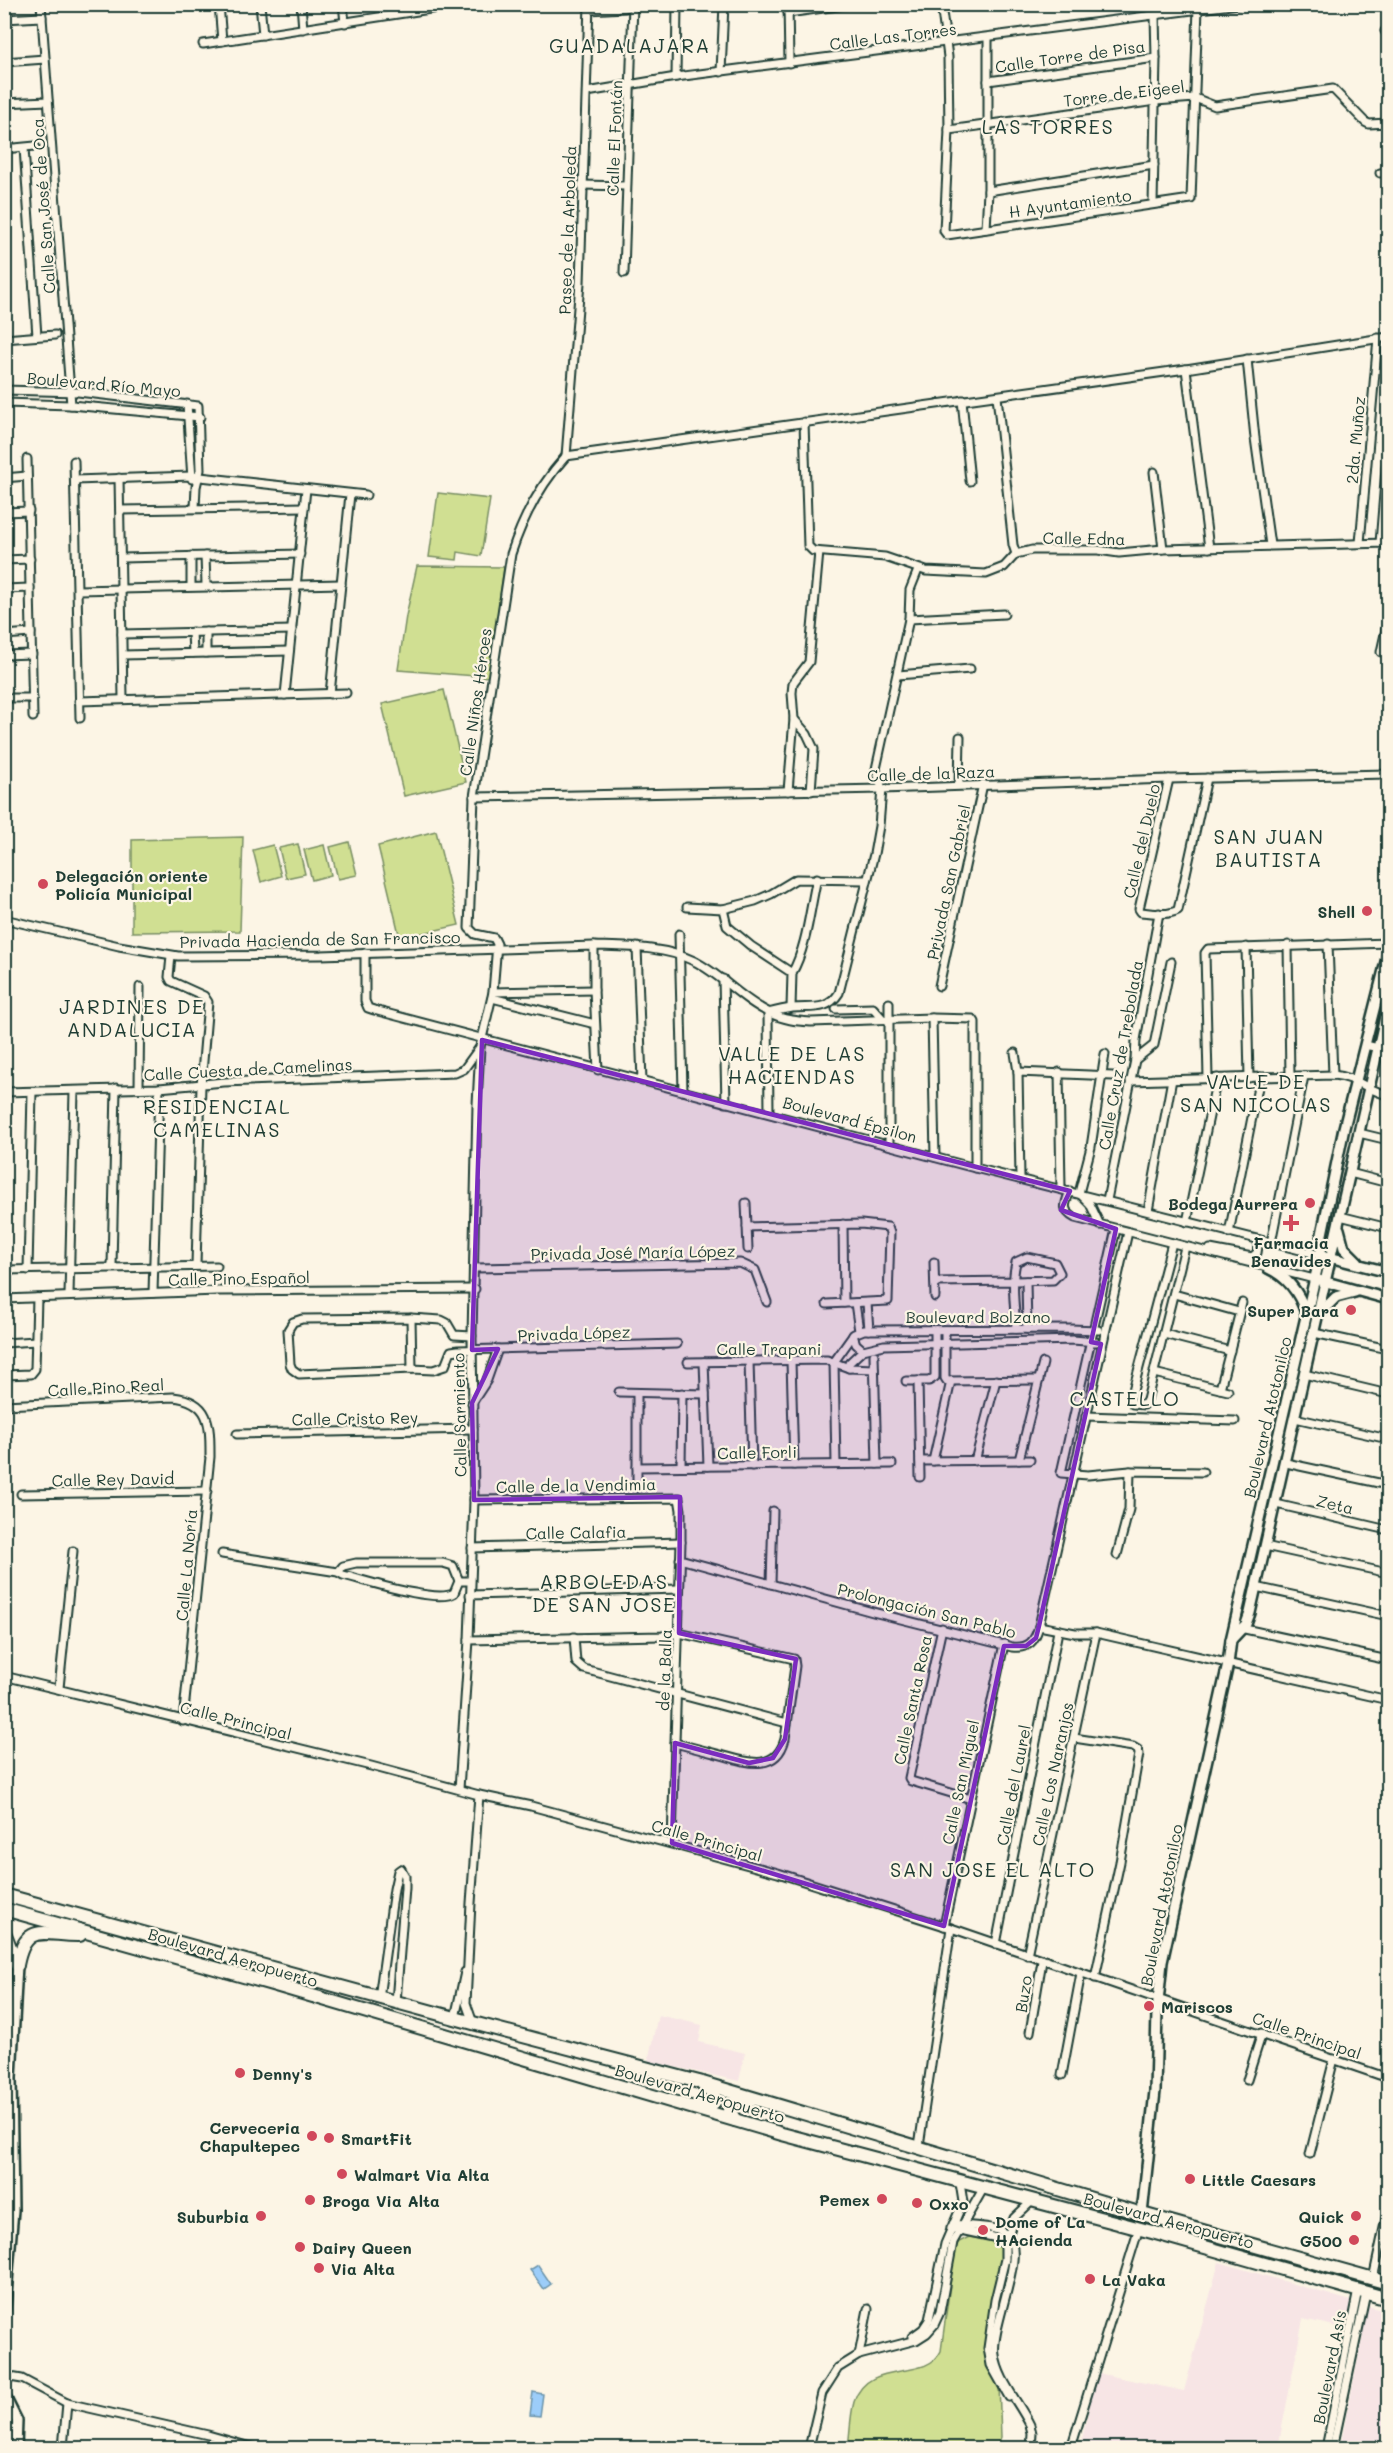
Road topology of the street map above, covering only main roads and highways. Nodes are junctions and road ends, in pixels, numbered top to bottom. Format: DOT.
graph roads {
  1 [pos="4,1895"];
  2 [pos="4,1909"];
  3 [pos="4,1932"];
  4 [pos="90,1934"];
  5 [pos="699,2082"];
  6 [pos="759,2099"];
  7 [pos="682,2106"];
  8 [pos="735,2121"];
  9 [pos="1389,2283"];
  10 [pos="1389,2299"];
  1 -- 5 [label="highway, Boulevard Aeropuerto"];
  2 -- 4 [label="highway, Boulevard Aeropuerto"];
  3 -- 4 [label="highway"];
  4 -- 7 [label="highway, Boulevard Aeropuerto"];
  5 -- 6 [label="highway, Boulevard Aeropuerto"];
  5 -- 7 [label="highway"];
  6 -- 8 [label="highway"];
  6 -- 9 [label="highway, Boulevard Aeropuerto"];
  7 -- 8 [label="highway, Boulevard Aeropuerto"];
  8 -- 10 [label="highway, Boulevard Aeropuerto"];
}
